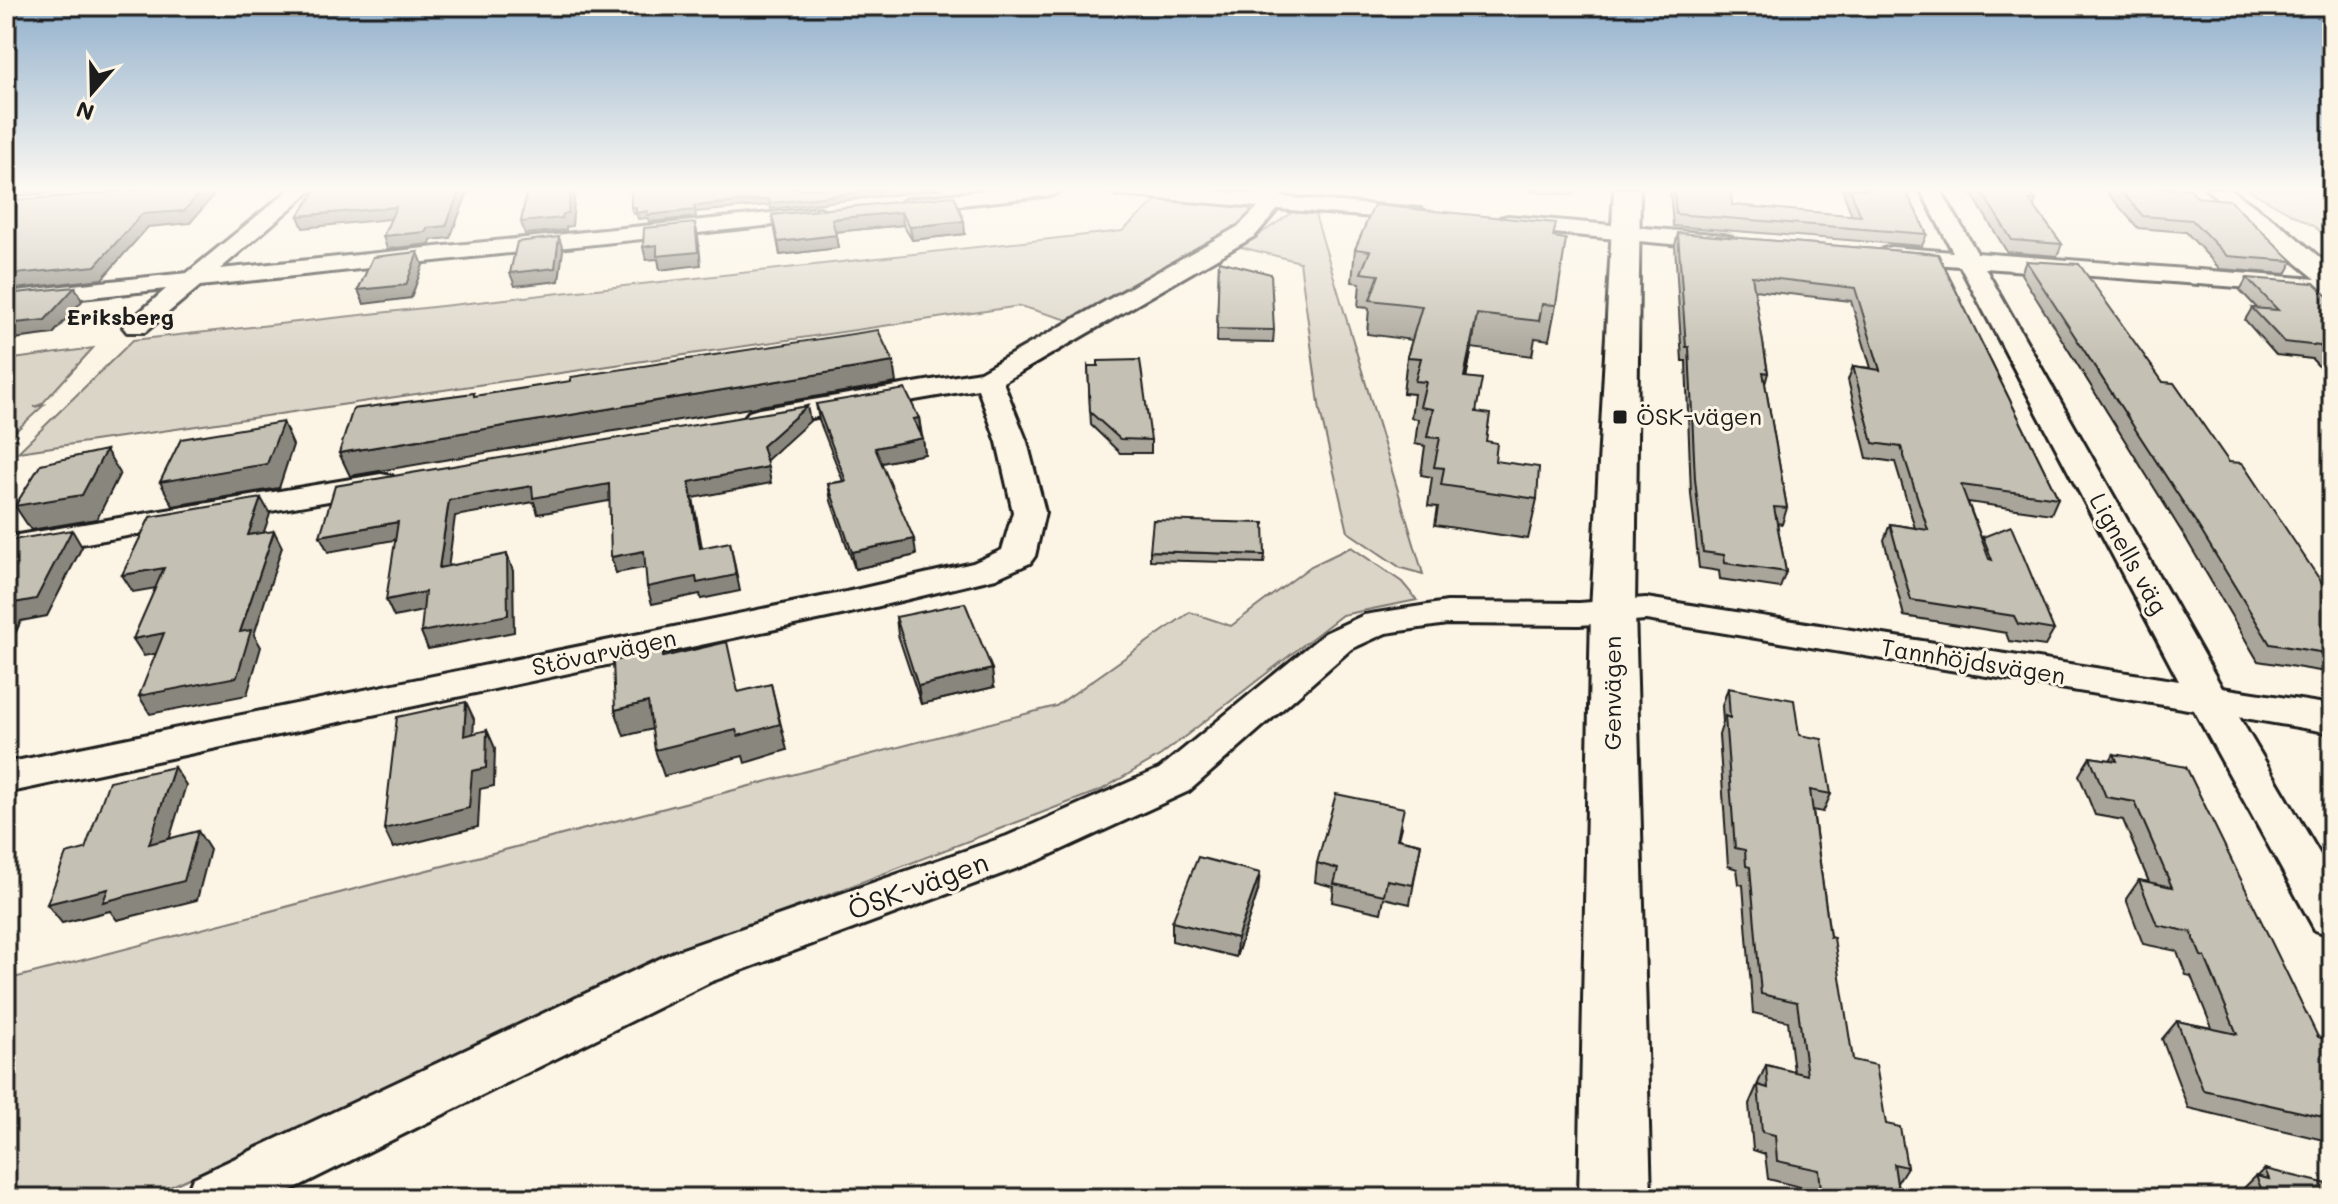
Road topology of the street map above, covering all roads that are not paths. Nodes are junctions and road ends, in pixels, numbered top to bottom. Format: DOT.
graph roads {
  1 [pos="232,245"];
  2 [pos="515,245"];
  3 [pos="1222,245"];
  4 [pos="1626,245"];
  5 [pos="1959,245"];
  6 [pos="2291,245"];
  7 [pos="1872,253"];
  8 [pos="1967,260"];
  9 [pos="190,279"];
  10 [pos="2332,280"];
  11 [pos="2332,287"];
  12 [pos="6,299"];
  13 [pos="136,327"];
  14 [pos="988,379"];
  15 [pos="736,422"];
  16 [pos="406,479"];
  17 [pos="6,547"];
  18 [pos="1613,610"];
  19 [pos="2208,699"];
  20 [pos="2332,719"];
  21 [pos="6,778"];
  22 [pos="2332,917"];
  23 [pos="214,1198"];
  24 [pos="1615,1198"];
  1 -- 9 [label="street"];
  2 -- 9 [label="street"];
  3 -- 14 [label="street"];
  4 -- 18 [label="street, Genvägen"];
  5 -- 8 [label="street, Lignells väg"];
  6 -- 10 [label="street"];
  7 -- 8 [label="street"];
  8 -- 11 [label="street"];
  8 -- 19 [label="street, Lignells väg"];
  9 -- 12 [label="street"];
  9 -- 13 [label="street"];
  14 -- 15 [label="street"];
  14 -- 21 [label="street, Stövarvägen"];
  16 -- 17 [label="street"];
  18 -- 19 [label="street, Tannhöjdsvägen"];
  18 -- 23 [label="street, ÖSK-vägen"];
  18 -- 24 [label="street, Genvägen"];
  19 -- 20 [label="street, Tannhöjdsvägen"];
  19 -- 22 [label="street, Lignells väg"];
}
